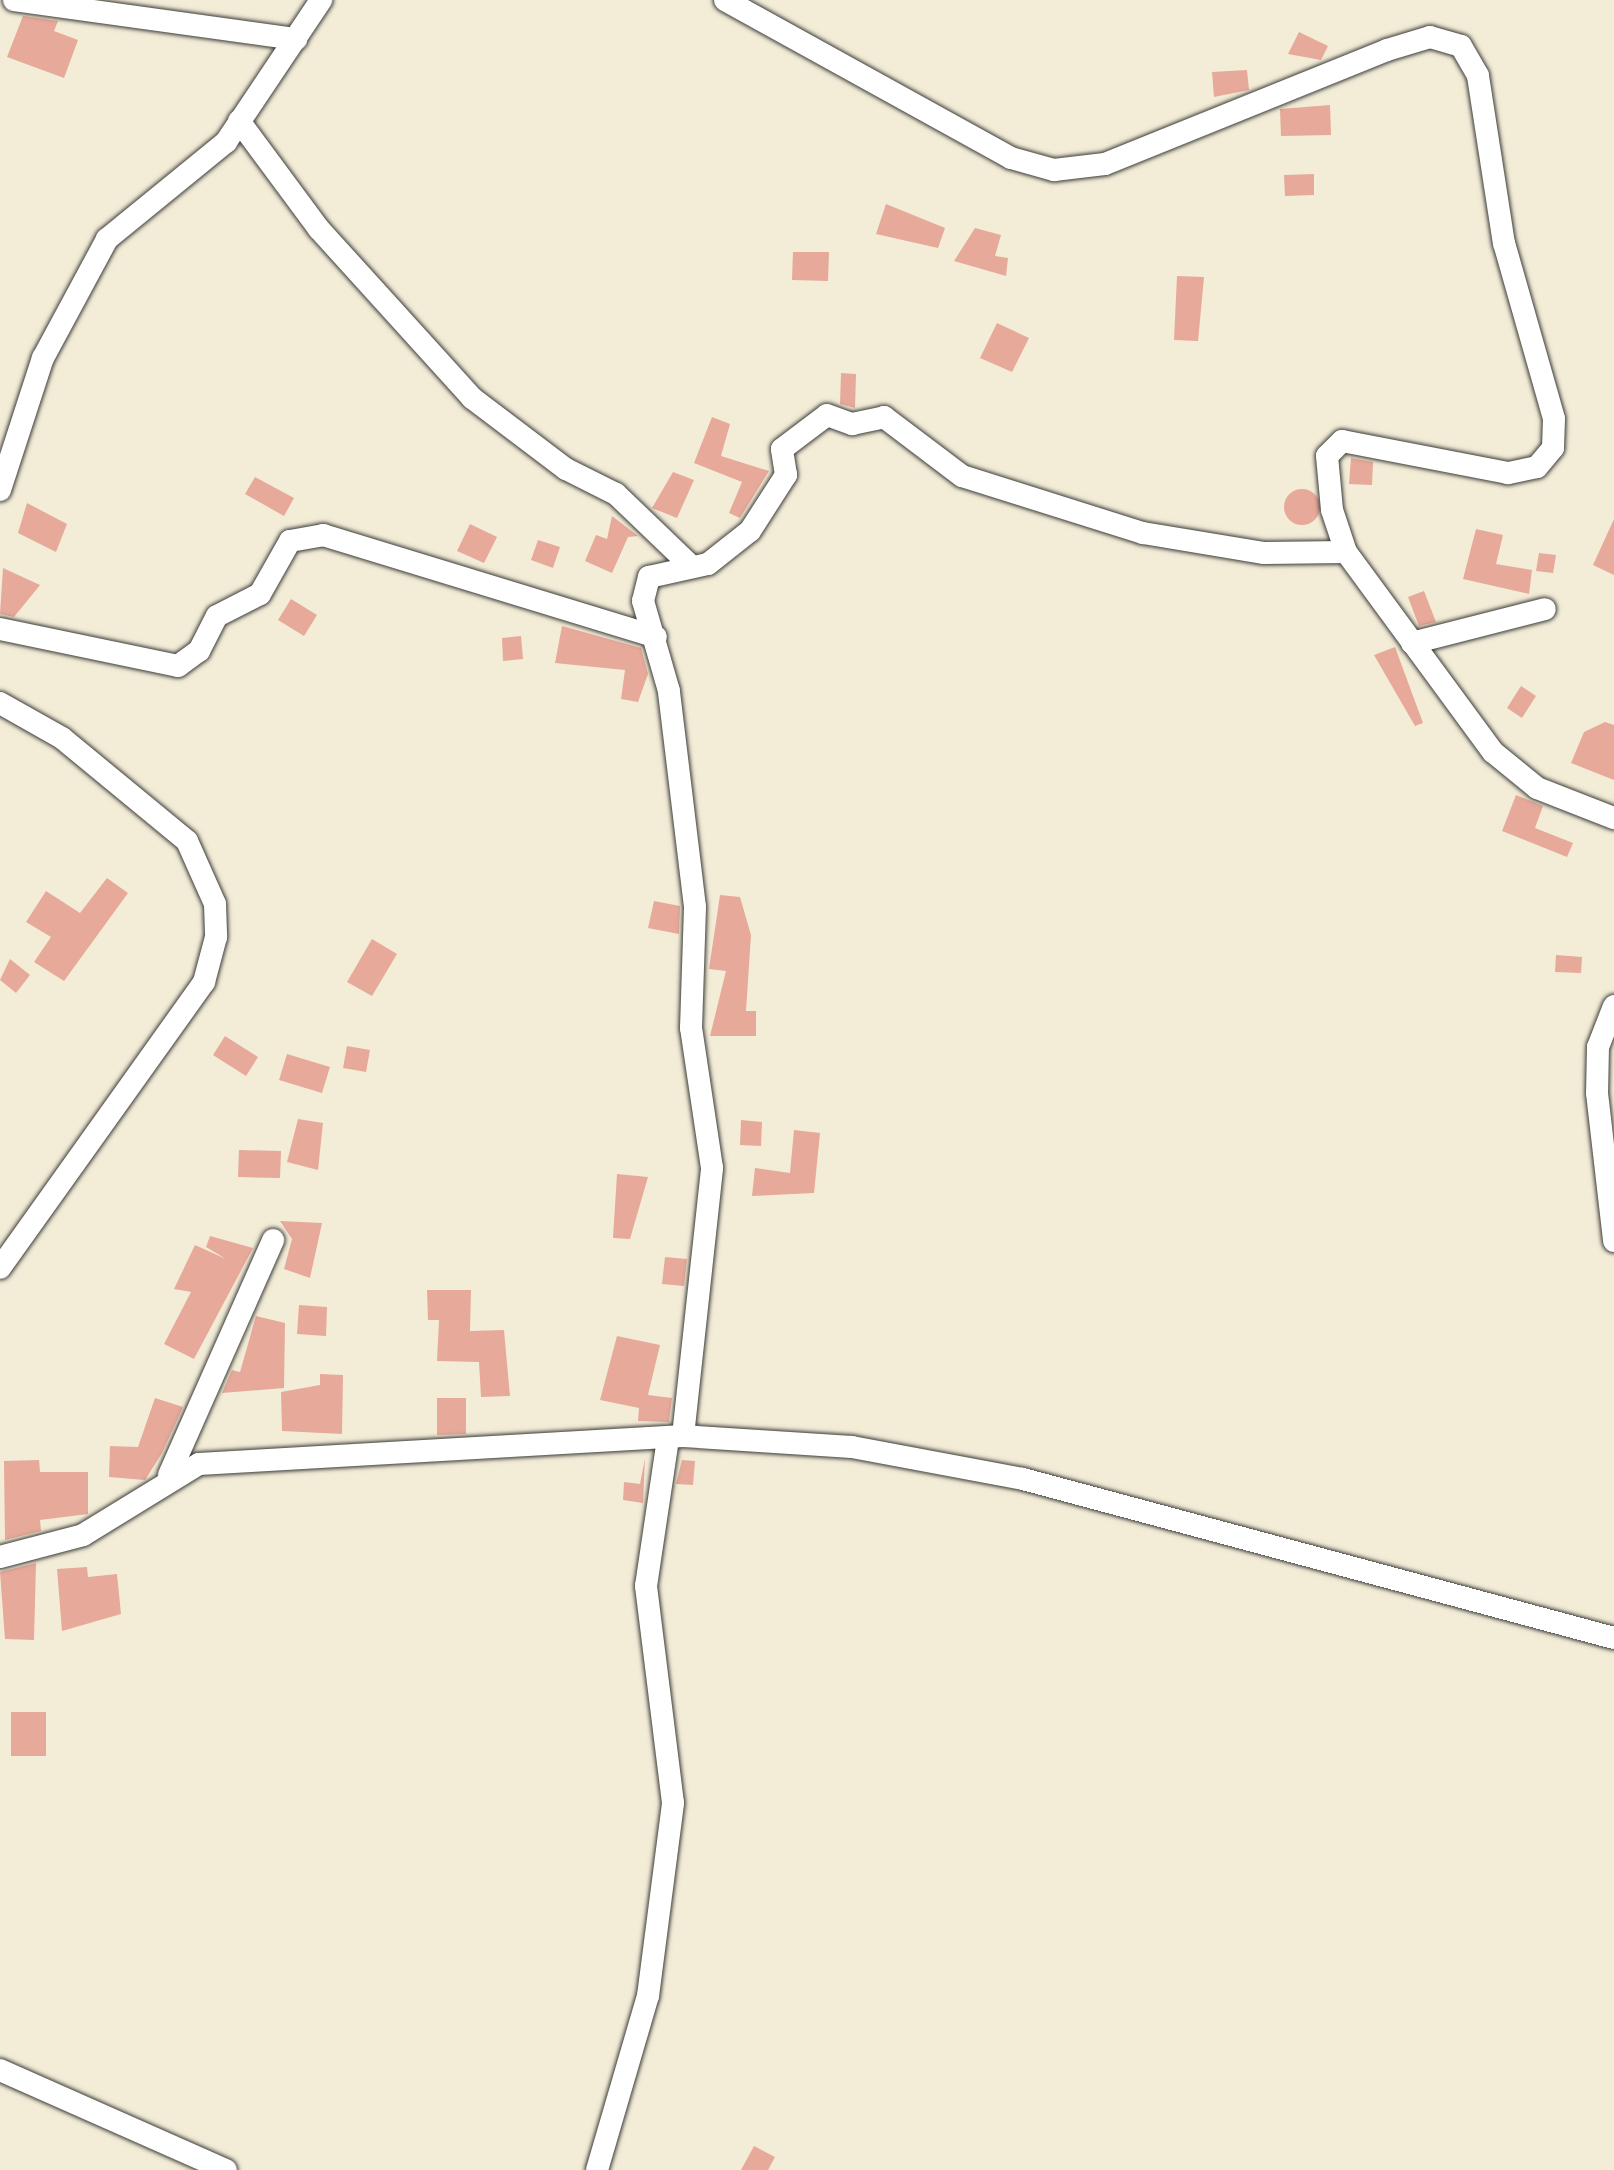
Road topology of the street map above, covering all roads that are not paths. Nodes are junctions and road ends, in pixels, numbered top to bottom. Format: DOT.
graph roads {
  1 [pos="14,0"];
  2 [pos="321,0"];
  3 [pos="725,0"];
  4 [pos="296,39"];
  5 [pos="239,121"];
  6 [pos="0,490"];
  7 [pos="1346,552"];
  8 [pos="691,566"];
  9 [pos="1545,608"];
  10 [pos="0,629"];
  11 [pos="656,637"];
  12 [pos="1412,644"];
  13 [pos="0,703"];
  14 [pos="1614,818"];
  15 [pos="1614,1006"];
  16 [pos="273,1240"];
  17 [pos="1614,1241"];
  18 [pos="0,1268"];
  19 [pos="676,1437"];
  20 [pos="169,1475"];
  21 [pos="0,1556"];
  22 [pos="1614,1638"];
  23 [pos="0,2070"];
  24 [pos="226,2170"];
  25 [pos="597,2170"];
  1 -- 4 [label="street"];
  2 -- 4 [label="street"];
  3 -- 7 [label="street"];
  4 -- 5 [label="street"];
  5 -- 6 [label="street"];
  5 -- 8 [label="street"];
  7 -- 8 [label="street"];
  7 -- 12 [label="street"];
  8 -- 11 [label="street"];
  9 -- 12 [label="street"];
  10 -- 11 [label="street"];
  11 -- 19 [label="street"];
  12 -- 14 [label="street"];
  13 -- 18 [label="street"];
  15 -- 17 [label="street"];
  16 -- 20 [label="street"];
  19 -- 20 [label="street"];
  19 -- 22 [label="street"];
  19 -- 25 [label="street"];
  20 -- 21 [label="street"];
  23 -- 24 [label="street"];
}
